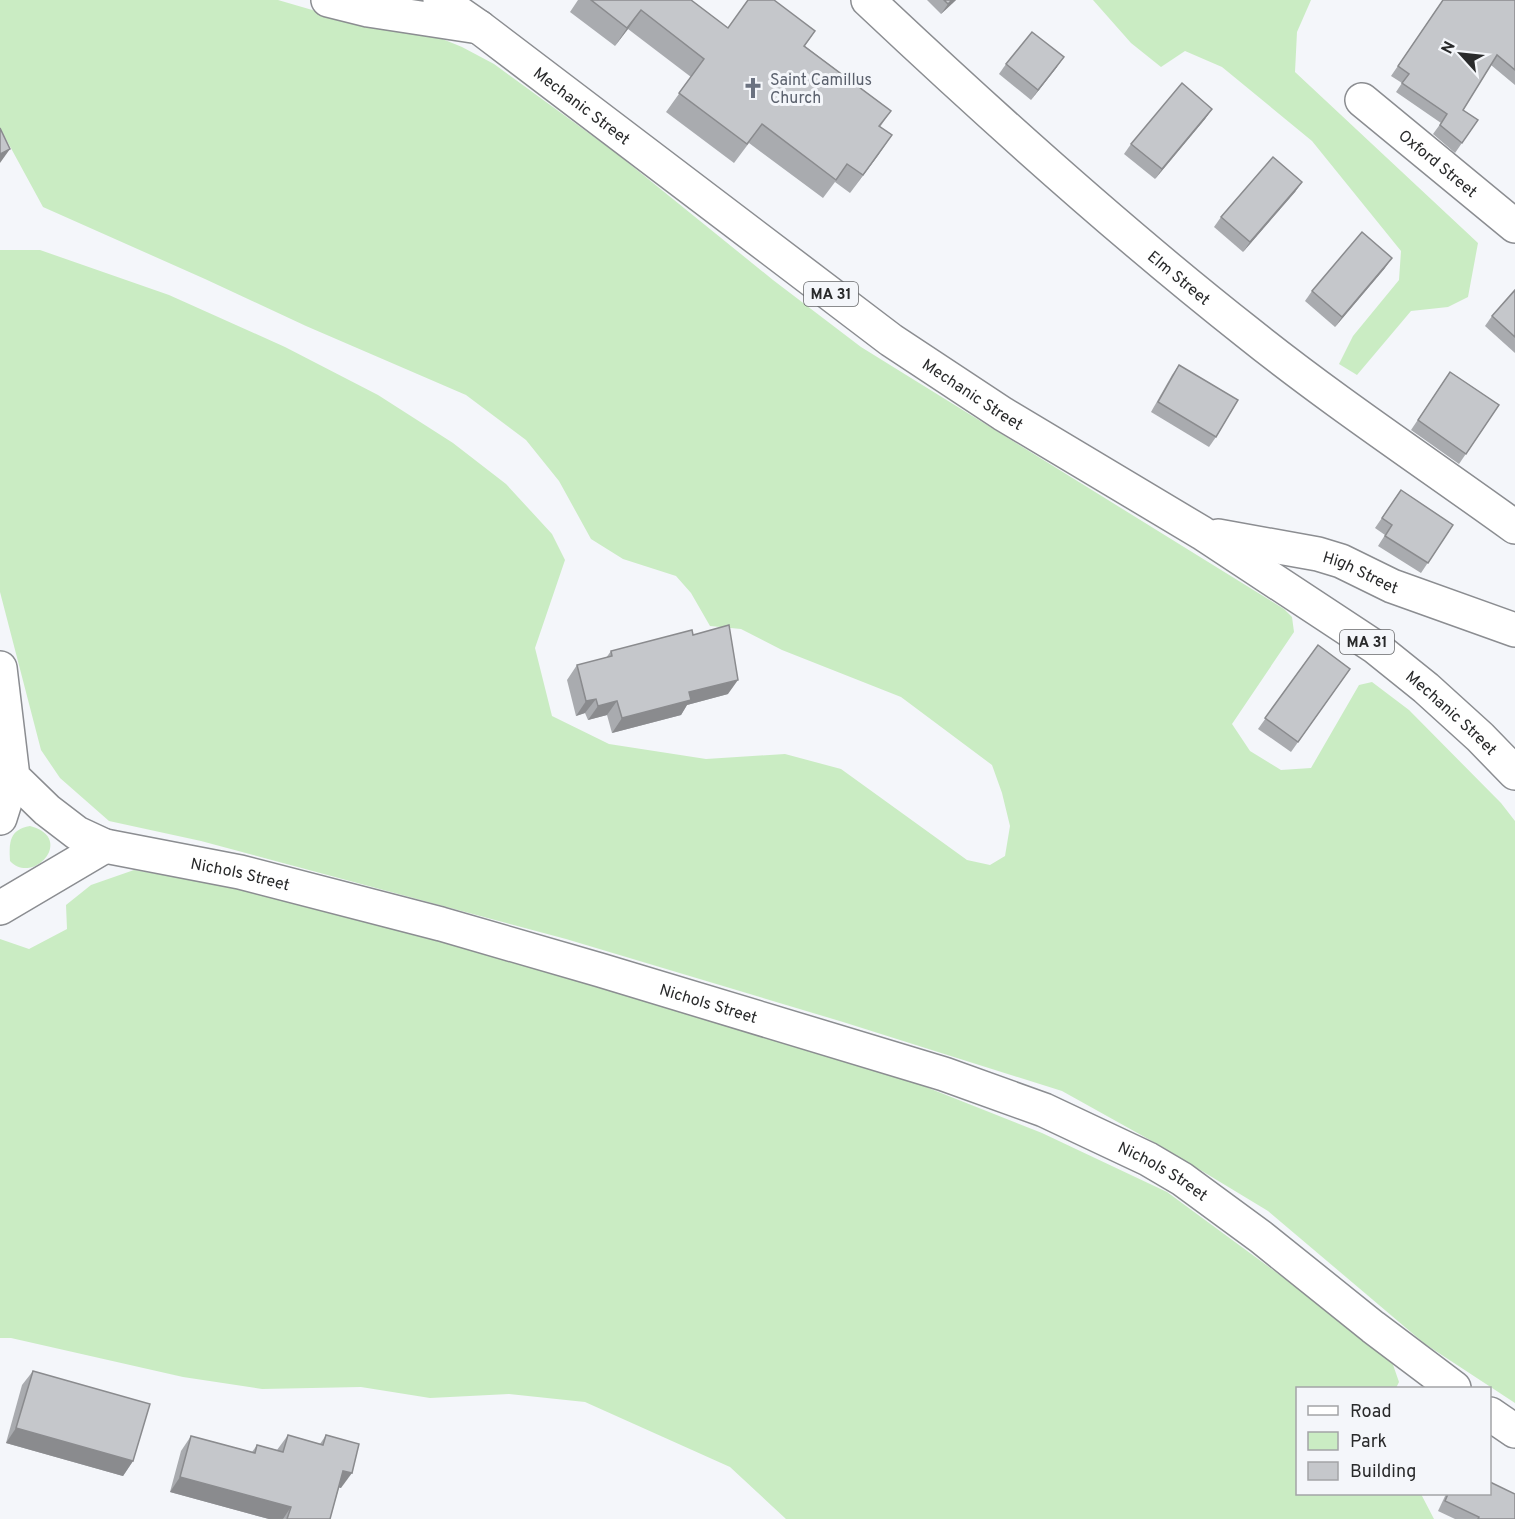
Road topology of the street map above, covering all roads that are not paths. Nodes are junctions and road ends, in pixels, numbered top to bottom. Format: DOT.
graph roads {
  1 [pos="328,0"];
  2 [pos="440,0"];
  3 [pos="868,0"];
  4 [pos="479,27"];
  5 [pos="1362,100"];
  6 [pos="1515,226"];
  7 [pos="1515,526"];
  8 [pos="1202,533"];
  9 [pos="1515,630"];
  10 [pos="0,668"];
  11 [pos="1515,773"];
  12 [pos="14,777"];
  13 [pos="0,818"];
  14 [pos="105,846"];
  15 [pos="0,908"];
  16 [pos="1451,1387"];
  17 [pos="1491,1415"];
  18 [pos="1515,1431"];
  1 -- 4 [label="street"];
  2 -- 4 [label="street, Mechanic Street / MA 31"];
  3 -- 7 [label="street, Elm Street"];
  4 -- 8 [label="street, Mechanic Street / MA 31"];
  5 -- 6 [label="street, Oxford Street"];
  8 -- 9 [label="street, High Street"];
  8 -- 11 [label="street, Mechanic Street / MA 31"];
  10 -- 12 [label="street"];
  12 -- 13 [label="street"];
  12 -- 14 [label="street, Nichols Street"];
  14 -- 15 [label="street"];
  14 -- 16 [label="street, Nichols Street"];
  17 -- 18 [label="street"];
}
